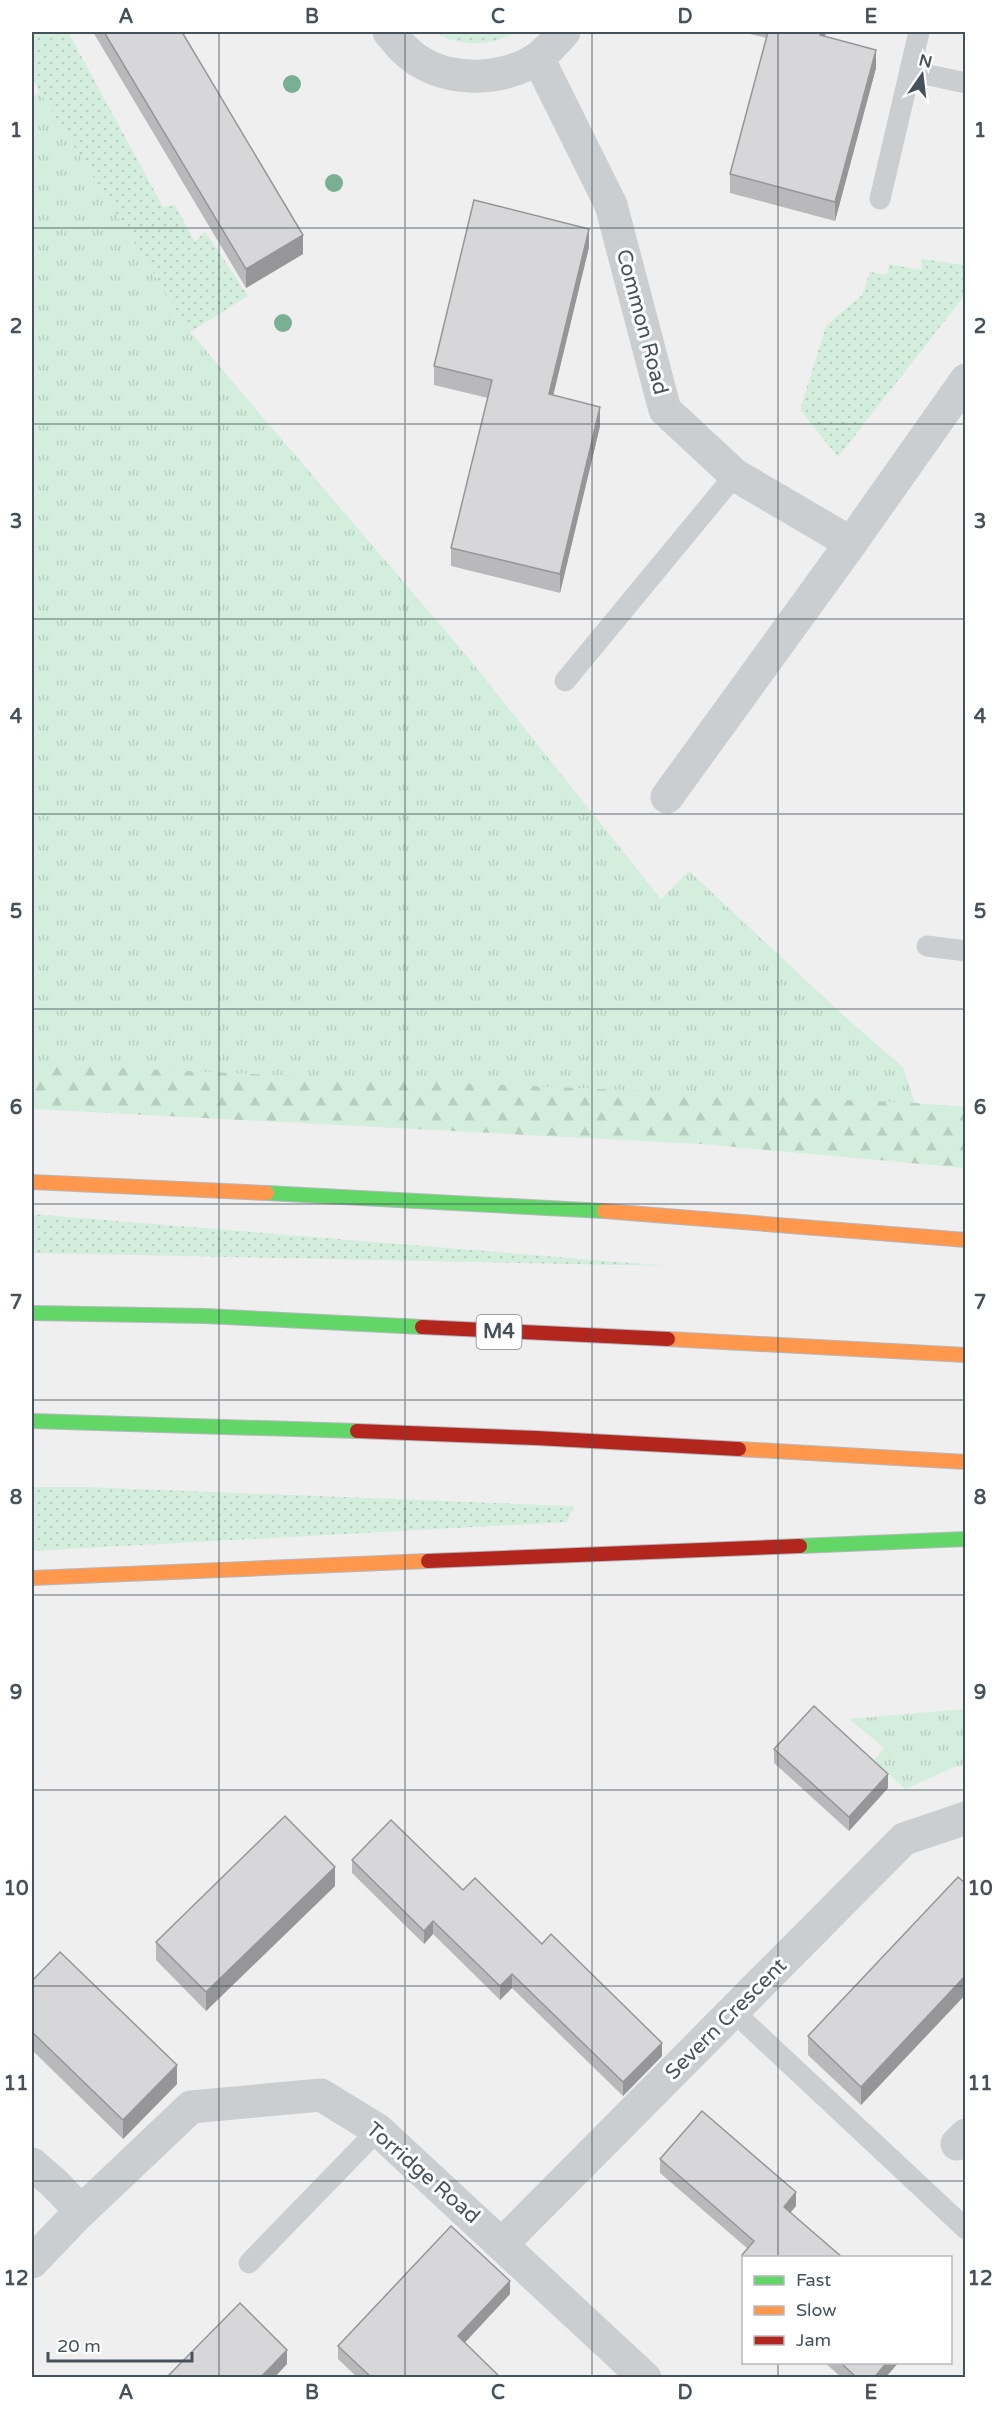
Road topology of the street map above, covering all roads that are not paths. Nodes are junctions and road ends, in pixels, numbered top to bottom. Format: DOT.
graph roads {
  1 [pos="389,32"];
  2 [pos="564,32"];
  3 [pos="919,32"];
  4 [pos="538,57"];
  5 [pos="910,71"];
  6 [pos="966,84"];
  7 [pos="880,199"];
  8 [pos="966,380"];
  9 [pos="735,475"];
  10 [pos="851,543"];
  11 [pos="566,681"];
  12 [pos="667,797"];
  13 [pos="927,946"];
  14 [pos="966,951"];
  15 [pos="32,1182"];
  16 [pos="966,1240"];
  17 [pos="32,1313"];
  18 [pos="966,1356"];
  19 [pos="32,1421"];
  20 [pos="966,1462"];
  21 [pos="966,1539"];
  22 [pos="32,1578"];
  23 [pos="966,1818"];
  24 [pos="733,2011"];
  25 [pos="378,2130"];
  26 [pos="32,2164"];
  27 [pos="81,2211"];
  28 [pos="966,2229"];
  29 [pos="502,2244"];
  30 [pos="32,2262"];
  31 [pos="249,2263"];
  32 [pos="645,2378"];
  1 -- 4 [label="street"];
  2 -- 4 [label="street"];
  3 -- 5 [label="lane"];
  4 -- 9 [label="street, Common Road"];
  5 -- 6 [label="lane"];
  5 -- 7 [label="lane"];
  8 -- 10 [label="street"];
  9 -- 10 [label="street, Common Road"];
  9 -- 11 [label="lane"];
  10 -- 12 [label="street"];
  13 -- 14 [label="lane"];
  15 -- 16 [label="highway"];
  17 -- 18 [label="highway, M4"];
  19 -- 20 [label="highway"];
  21 -- 22 [label="highway"];
  23 -- 24 [label="street, Severn Crescent"];
  24 -- 28 [label="lane"];
  24 -- 29 [label="street, Severn Crescent"];
  25 -- 27 [label="street, Torridge Road"];
  25 -- 29 [label="street, Torridge Road"];
  25 -- 31 [label="lane"];
  26 -- 27 [label="street"];
  27 -- 30 [label="street, Torridge Road"];
  29 -- 32 [label="street, Torridge Road"];
}
